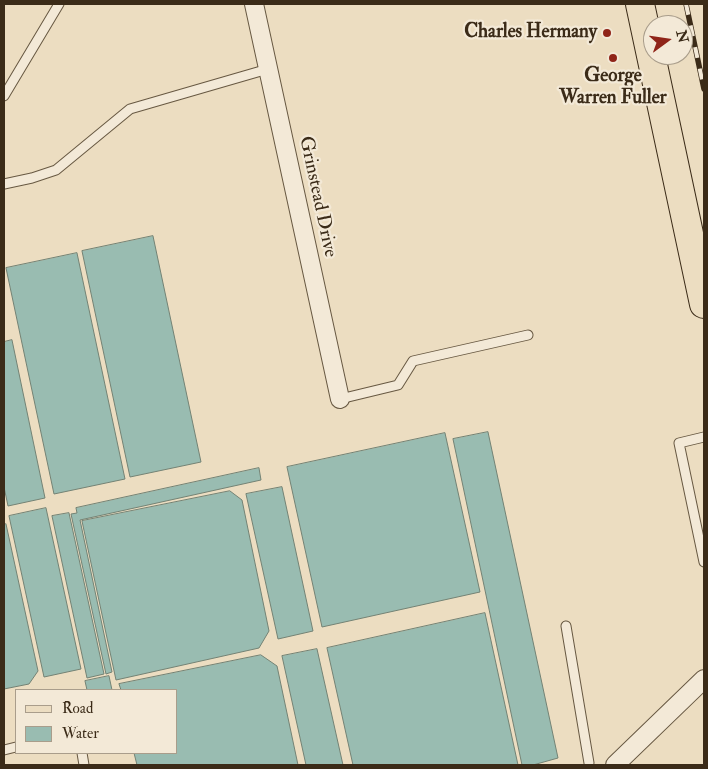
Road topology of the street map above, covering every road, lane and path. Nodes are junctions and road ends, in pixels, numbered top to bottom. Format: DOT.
graph roads {
  1 [pos="59,4"];
  2 [pos="254,4"];
  3 [pos="640,4"];
  4 [pos="268,69"];
  5 [pos="4,96"];
  6 [pos="4,184"];
  7 [pos="703,296"];
  8 [pos="528,335"];
  9 [pos="340,399"];
  10 [pos="704,437"];
  11 [pos="704,562"];
  12 [pos="566,626"];
  13 [pos="704,679"];
  14 [pos="588,765"];
  15 [pos="615,765"];
  1 -- 5 [label="lane"];
  2 -- 4 [label="street, Grinstead Drive"];
  3 -- 7 [label="main road"];
  4 -- 6 [label="lane"];
  4 -- 9 [label="street, Grinstead Drive"];
  8 -- 9 [label="lane"];
  10 -- 11 [label="lane"];
  12 -- 14 [label="lane"];
  13 -- 15 [label="street"];
}
